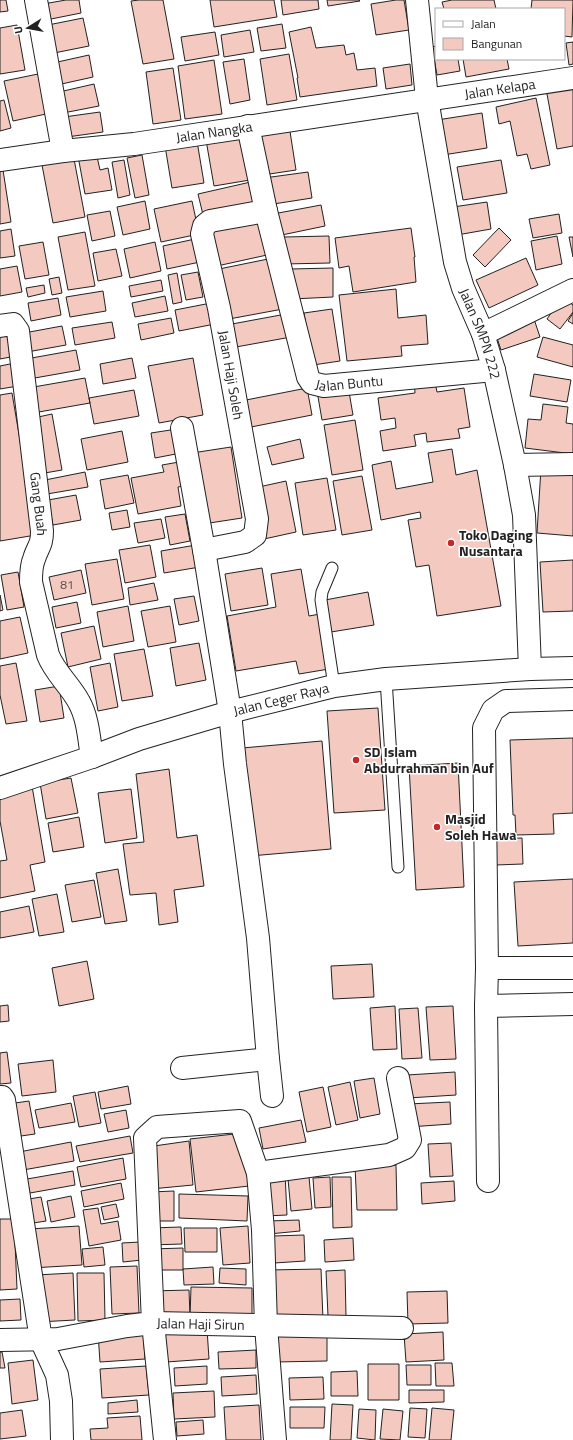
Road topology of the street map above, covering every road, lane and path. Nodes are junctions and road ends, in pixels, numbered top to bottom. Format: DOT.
graph roads {
  1 [pos="36,0"];
  2 [pos="417,0"];
  3 [pos="573,78"];
  4 [pos="427,99"];
  5 [pos="248,126"];
  6 [pos="63,151"];
  7 [pos="0,160"];
  8 [pos="266,211"];
  9 [pos="573,290"];
  10 [pos="0,326"];
  11 [pos="483,334"];
  12 [pos="494,370"];
  13 [pos="182,428"];
  14 [pos="573,464"];
  15 [pos="515,465"];
  16 [pos="204,550"];
  17 [pos="332,568"];
  18 [pos="573,668"];
  19 [pos="530,669"];
  20 [pos="386,680"];
  21 [pos="334,686"];
  22 [pos="573,699"];
  23 [pos="230,712"];
  24 [pos="92,757"];
  25 [pos="0,788"];
  26 [pos="398,867"];
  27 [pos="487,968"];
  28 [pos="573,968"];
  29 [pos="573,1004"];
  30 [pos="486,1006"];
  31 [pos="268,1059"];
  32 [pos="182,1068"];
  33 [pos="398,1078"];
  34 [pos="272,1096"];
  35 [pos="0,1097"];
  36 [pos="258,1173"];
  37 [pos="488,1181"];
  38 [pos="153,1323"];
  39 [pos="266,1326"];
  40 [pos="402,1328"];
  41 [pos="0,1340"];
  42 [pos="41,1340"];
  43 [pos="62,1440"];
  44 [pos="165,1440"];
  45 [pos="275,1440"];
  1 -- 6 [label="street"];
  2 -- 4 [label="street, Jalan SMPN 222"];
  3 -- 4 [label="street, Jalan Kelapa"];
  4 -- 5 [label="street, Jalan Nangka"];
  4 -- 11 [label="street, Jalan SMPN 222"];
  5 -- 6 [label="street, Jalan Nangka"];
  5 -- 8 [label="street"];
  6 -- 7 [label="street, Jalan Nangka"];
  8 -- 12 [label="street, Jalan Buntu"];
  8 -- 16 [label="street, Jalan Haji Soleh"];
  9 -- 11 [label="street"];
  10 -- 24 [label="street, Gang Buah"];
  11 -- 12 [label="street, Jalan SMPN 222"];
  12 -- 15 [label="street, Jalan SMPN 222"];
  13 -- 16 [label="street"];
  14 -- 15 [label="street"];
  15 -- 19 [label="street, Jalan SMPN 222"];
  16 -- 23 [label="street"];
  17 -- 21 [label="lane"];
  18 -- 19 [label="street, Jalan Ceger Raya"];
  19 -- 20 [label="street, Jalan Ceger Raya"];
  20 -- 21 [label="street, Jalan Ceger Raya"];
  20 -- 26 [label="lane"];
  21 -- 23 [label="street, Jalan Ceger Raya"];
  22 -- 27 [label="street"];
  23 -- 24 [label="street, Jalan Ceger Raya"];
  23 -- 31 [label="street"];
  24 -- 25 [label="street, Jalan Ceger Raya"];
  27 -- 28 [label="street"];
  27 -- 30 [label="street"];
  29 -- 30 [label="street"];
  30 -- 37 [label="street"];
  31 -- 32 [label="street"];
  31 -- 34 [label="street"];
  33 -- 36 [label="street"];
  35 -- 42 [label="street"];
  36 -- 38 [label="street"];
  36 -- 39 [label="street"];
  38 -- 39 [label="street, Jalan Haji Sirun"];
  38 -- 42 [label="street, Jalan Haji Sirun"];
  38 -- 44 [label="street"];
  39 -- 40 [label="street, Jalan Haji Sirun"];
  39 -- 45 [label="street"];
  41 -- 42 [label="street, Jalan Haji Sirun"];
  42 -- 43 [label="street"];
}
